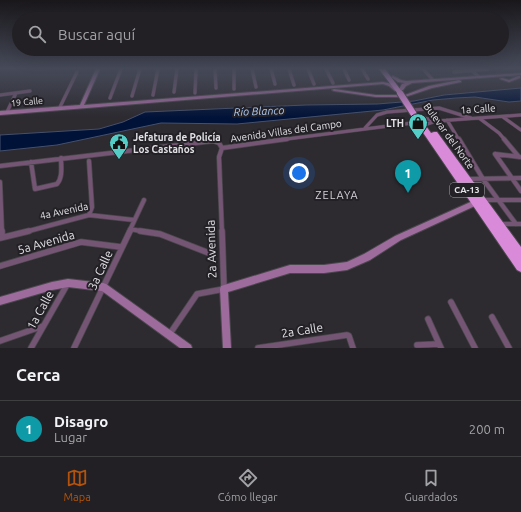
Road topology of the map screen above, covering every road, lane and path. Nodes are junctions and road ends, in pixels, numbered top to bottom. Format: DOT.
graph roads {
  1 [pos="71,85"];
  2 [pos="92,85"];
  3 [pos="94,85"];
  4 [pos="115,85"];
  5 [pos="135,85"];
  6 [pos="155,85"];
  7 [pos="175,85"];
  8 [pos="195,85"];
  9 [pos="234,85"];
  10 [pos="324,85"];
  11 [pos="337,85"];
  12 [pos="348,85"];
  13 [pos="392,85"];
  14 [pos="399,85"];
  15 [pos="400,85"];
  16 [pos="417,85"];
  17 [pos="426,85"];
  18 [pos="295,88"];
  19 [pos="324,88"];
  20 [pos="402,88"];
  21 [pos="234,89"];
  22 [pos="30,91"];
  23 [pos="174,92"];
  24 [pos="16,93"];
  25 [pos="195,93"];
  26 [pos="352,93"];
  27 [pos="0,95"];
  28 [pos="153,95"];
  29 [pos="132,96"];
  30 [pos="110,98"];
  31 [pos="84,105"];
  32 [pos="60,107"];
  33 [pos="0,112"];
  34 [pos="7,112"];
  35 [pos="456,114"];
  36 [pos="521,115"];
  37 [pos="504,117"];
  38 [pos="471,118"];
  39 [pos="479,118"];
  40 [pos="419,119"];
  41 [pos="373,120"];
  42 [pos="447,120"];
  43 [pos="457,120"];
  44 [pos="437,121"];
  45 [pos="382,126"];
  46 [pos="364,129"];
  47 [pos="521,130"];
  48 [pos="222,148"];
  49 [pos="520,157"];
  50 [pos="61,158"];
  51 [pos="89,161"];
  52 [pos="31,162"];
  53 [pos="0,166"];
  54 [pos="512,178"];
  55 [pos="521,178"];
  56 [pos="467,179"];
  57 [pos="483,179"];
  58 [pos="1,183"];
  59 [pos="521,191"];
  60 [pos="498,199"];
  61 [pos="144,200"];
  62 [pos="521,200"];
  63 [pos="478,201"];
  64 [pos="1,213"];
  65 [pos="89,215"];
  66 [pos="134,220"];
  67 [pos="498,224"];
  68 [pos="518,224"];
  69 [pos="130,229"];
  70 [pos="1,237"];
  71 [pos="122,247"];
  72 [pos="214,255"];
  73 [pos="521,256"];
  74 [pos="0,266"];
  75 [pos="521,267"];
  76 [pos="68,283"];
  77 [pos="102,287"];
  78 [pos="224,288"];
  79 [pos="0,301"];
  80 [pos="451,302"];
  81 [pos="492,317"];
  82 [pos="428,319"];
  83 [pos="44,326"];
  84 [pos="169,335"];
  85 [pos="0,341"];
  86 [pos="178,345"];
  87 [pos="417,346"];
  88 [pos="440,346"];
  89 [pos="31,348"];
  90 [pos="74,348"];
  91 [pos="188,348"];
  92 [pos="227,348"];
  93 [pos="258,348"];
  94 [pos="353,348"];
  95 [pos="475,348"];
  96 [pos="509,348"];
  1 -- 32 [label="street"];
  2 -- 31 [label="main road"];
  3 -- 31 [label="main road"];
  4 -- 30 [label="street"];
  5 -- 29 [label="street"];
  6 -- 28 [label="street"];
  7 -- 23 [label="street"];
  8 -- 25 [label="street"];
  9 -- 21 [label="street"];
  10 -- 18 [label="main road, 19 Calle"];
  11 -- 19 [label="main road, 19 Calle"];
  12 -- 26 [label="main road"];
  13 -- 20 [label="main road, 19 Calle"];
  14 -- 20 [label="highway, Bulevar del Norte / CA-13"];
  15 -- 20 [label="highway, Bulevar del Norte / CA-13"];
  16 -- 20 [label="main road"];
  17 -- 26 [label="main road"];
  18 -- 19 [label="main road, 19 Calle"];
  18 -- 31 [label="main road, 19 Calle"];
  19 -- 26 [label="main road"];
  20 -- 40 [label="highway, Bulevar del Norte / CA-13, bridge"];
  22 -- 24 [label="street"];
  24 -- 27 [label="street"];
  24 -- 34 [label="street"];
  31 -- 32 [label="main road, 19 Calle"];
  32 -- 34 [label="main road, 19 Calle"];
  33 -- 34 [label="main road, 19 Calle"];
  35 -- 38 [label="street"];
  35 -- 41 [label="street"];
  35 -- 43 [label="street"];
  36 -- 37 [label="street, 1a Calle"];
  37 -- 39 [label="street, 1a Calle"];
  37 -- 47 [label="street"];
  38 -- 39 [label="street, 1a Calle"];
  38 -- 43 [label="street, 1a Calle"];
  39 -- 49 [label="street"];
  40 -- 44 [label="street, 1a Calle"];
  40 -- 44 [label="street, 1a Calle"];
  40 -- 45 [label="street, Avenida Villas del Campo"];
  40 -- 56 [label="highway, Bulevar del Norte / CA-13"];
  40 -- 63 [label="highway, Bulevar del Norte / CA-13"];
  41 -- 45 [label="street"];
  41 -- 46 [label="street"];
  42 -- 43 [label="street, 1a Calle"];
  42 -- 44 [label="street, 1a Calle"];
  42 -- 57 [label="street"];
  45 -- 46 [label="street, Avenida Villas del Campo"];
  46 -- 48 [label="street, Avenida Villas del Campo"];
  48 -- 50 [label="street, Avenida Villas del Campo"];
  48 -- 78 [label="street, 2a Avenida"];
  49 -- 54 [label="street"];
  50 -- 52 [label="street, Avenida Villas del Campo"];
  50 -- 52 [label="street"];
  51 -- 65 [label="street"];
  52 -- 53 [label="street, Avenida Villas del Campo"];
  54 -- 55 [label="street"];
  54 -- 57 [label="street"];
  54 -- 59 [label="street"];
  56 -- 57 [label="street"];
  56 -- 63 [label="highway, Bulevar del Norte / CA-13"];
  57 -- 60 [label="street"];
  58 -- 64 [label="street"];
  60 -- 62 [label="street"];
  60 -- 63 [label="street"];
  60 -- 68 [label="street"];
  61 -- 66 [label="street, 3a Calle"];
  63 -- 67 [label="highway, Bulevar del Norte / CA-13"];
  63 -- 75 [label="highway, Bulevar del Norte / CA-13"];
  63 -- 78 [label="main road"];
  64 -- 70 [label="street"];
  65 -- 66 [label="street, 4a Avenida"];
  65 -- 70 [label="street, 4a Avenida"];
  66 -- 69 [label="street, 3a Calle"];
  67 -- 68 [label="street"];
  67 -- 73 [label="highway, Bulevar del Norte / CA-13"];
  69 -- 71 [label="street, 3a Calle"];
  69 -- 72 [label="street"];
  71 -- 74 [label="street, 5a Avenida"];
  71 -- 77 [label="street, 3a Calle"];
  76 -- 77 [label="main road"];
  76 -- 79 [label="main road"];
  76 -- 83 [label="street, 1a Calle"];
  77 -- 84 [label="main road"];
  77 -- 90 [label="street, 3a Calle"];
  78 -- 84 [label="street"];
  78 -- 92 [label="main road, 2a Avenida"];
  80 -- 95 [label="street"];
  81 -- 96 [label="street"];
  82 -- 88 [label="street"];
  83 -- 85 [label="street"];
  83 -- 89 [label="street, 1a Calle"];
  84 -- 86 [label="main road"];
  86 -- 91 [label="main road"];
  87 -- 88 [label="street"];
  93 -- 94 [label="street, 2a Calle"];
}
